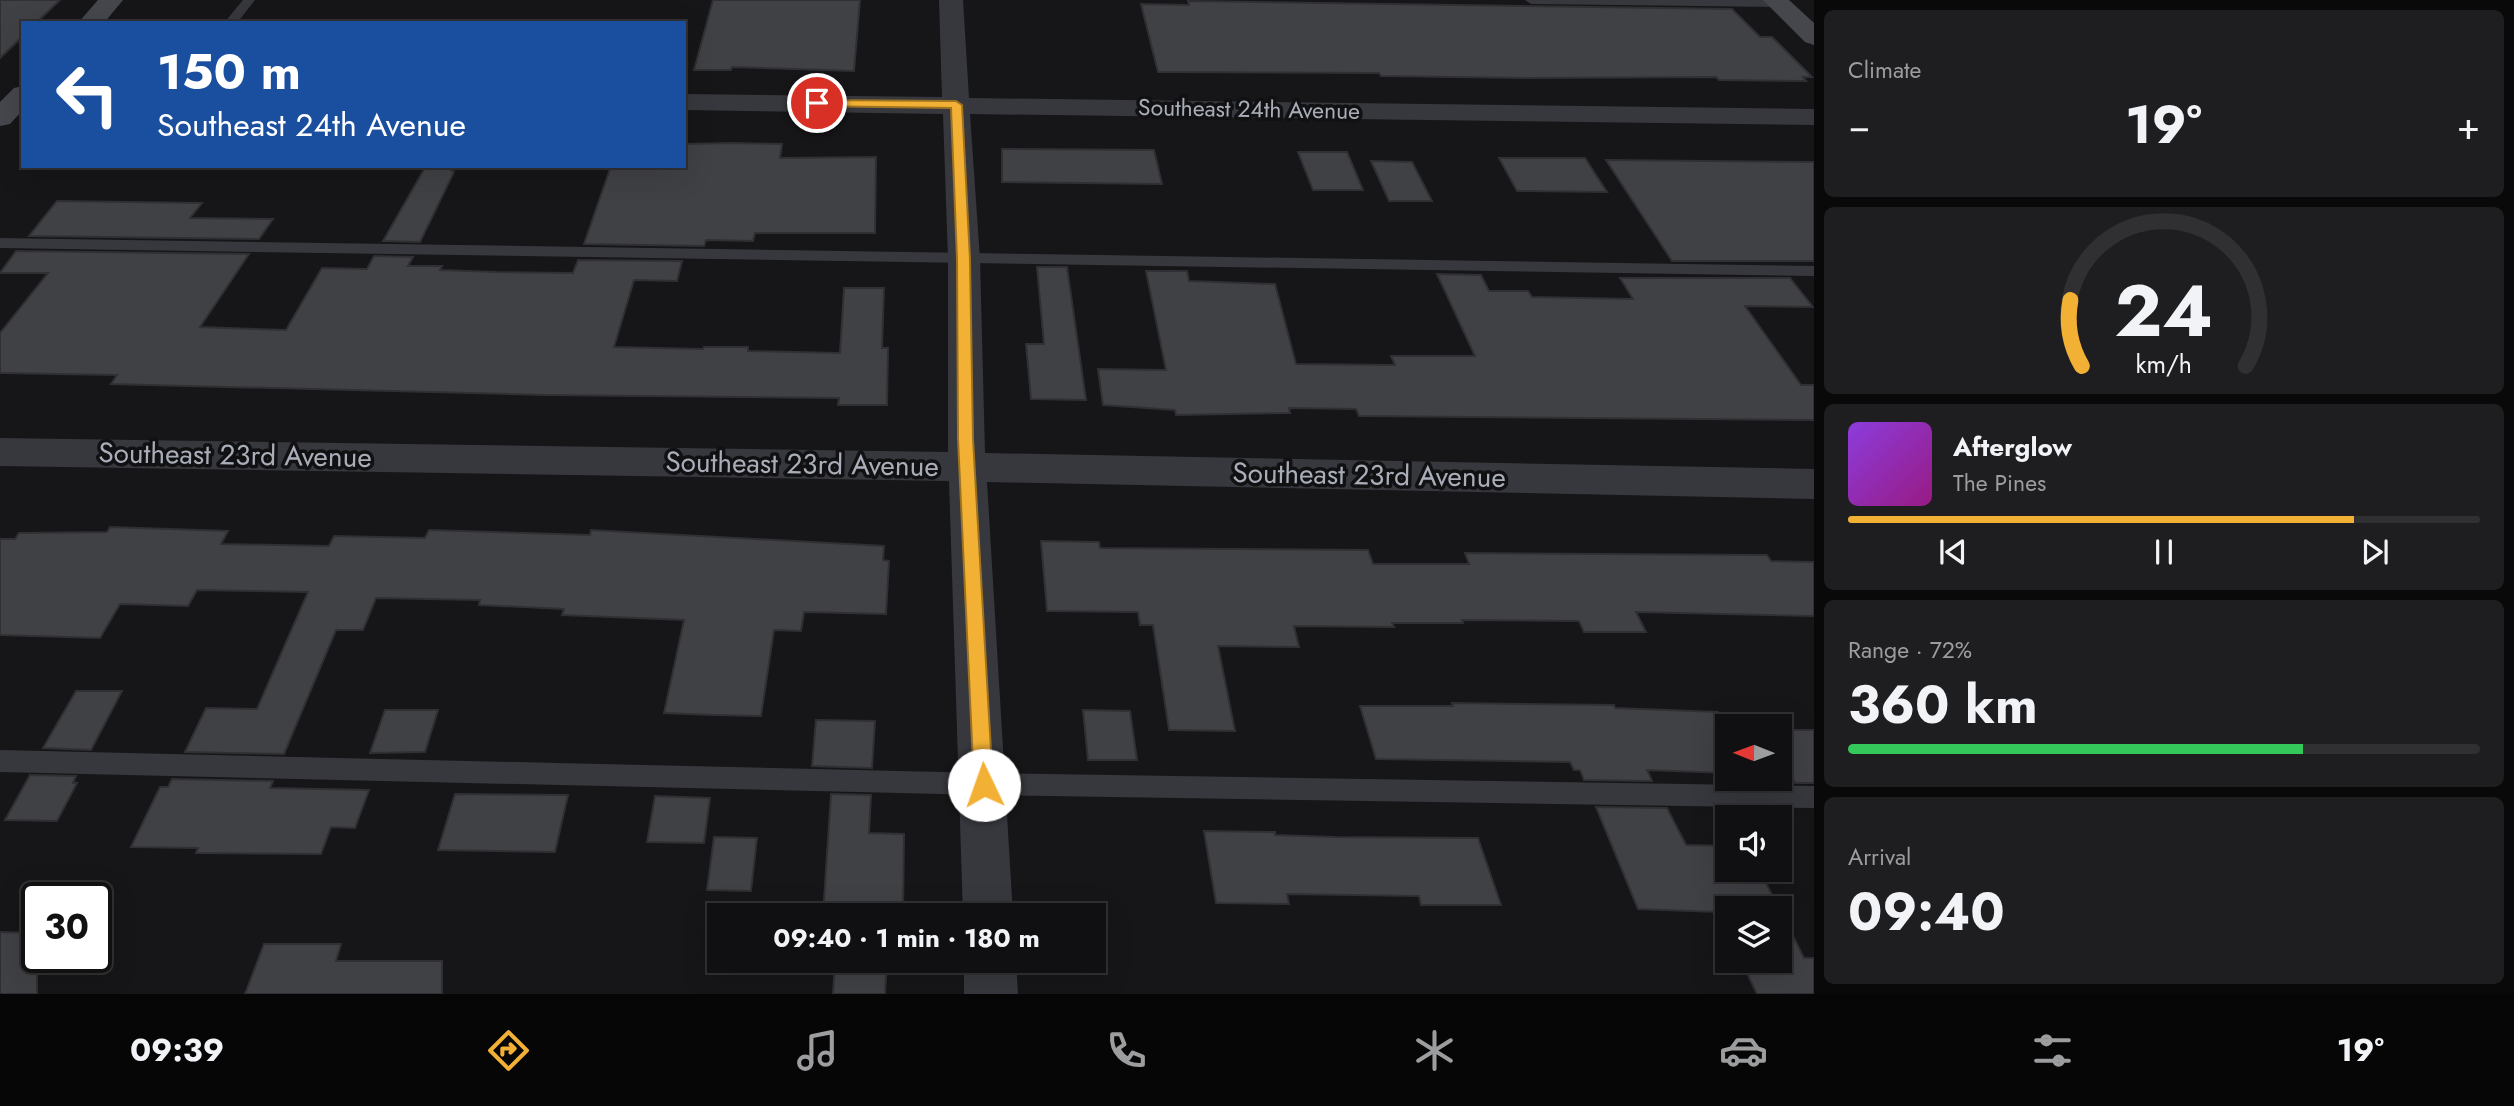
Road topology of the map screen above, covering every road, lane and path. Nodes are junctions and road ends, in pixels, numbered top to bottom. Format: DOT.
graph roads {
  1 [pos="111,0"];
  2 [pos="249,0"];
  3 [pos="951,0"];
  4 [pos="1531,0"];
  5 [pos="1776,2"];
  6 [pos="92,21"];
  7 [pos="232,21"];
  8 [pos="1814,37"];
  9 [pos="21,96"];
  10 [pos="686,102"];
  11 [pos="956,105"];
  12 [pos="1814,117"];
  13 [pos="0,118"];
  14 [pos="0,243"];
  15 [pos="964,259"];
  16 [pos="1814,271"];
  17 [pos="0,452"];
  18 [pos="968,467"];
  19 [pos="1814,484"];
  20 [pos="0,761"];
  21 [pos="984,785"];
  22 [pos="1814,797"];
  23 [pos="989,903"];
  24 [pos="990,973"];
  25 [pos="991,994"];
  1 -- 6 [label="main road"];
  2 -- 7 [label="lane"];
  3 -- 11 [label="street"];
  4 -- 5 [label="lane"];
  5 -- 8 [label="main road"];
  9 -- 13 [label="main road"];
  10 -- 11 [label="street, Southeast 24th Avenue"];
  11 -- 12 [label="street, Southeast 24th Avenue"];
  11 -- 15 [label="street"];
  14 -- 15 [label="lane"];
  15 -- 16 [label="lane"];
  15 -- 18 [label="street"];
  17 -- 18 [label="street, Southeast 23rd Avenue"];
  18 -- 19 [label="street, Southeast 23rd Avenue"];
  18 -- 21 [label="street"];
  20 -- 21 [label="lane"];
  21 -- 22 [label="lane"];
  21 -- 23 [label="street"];
  24 -- 25 [label="street"];
}
